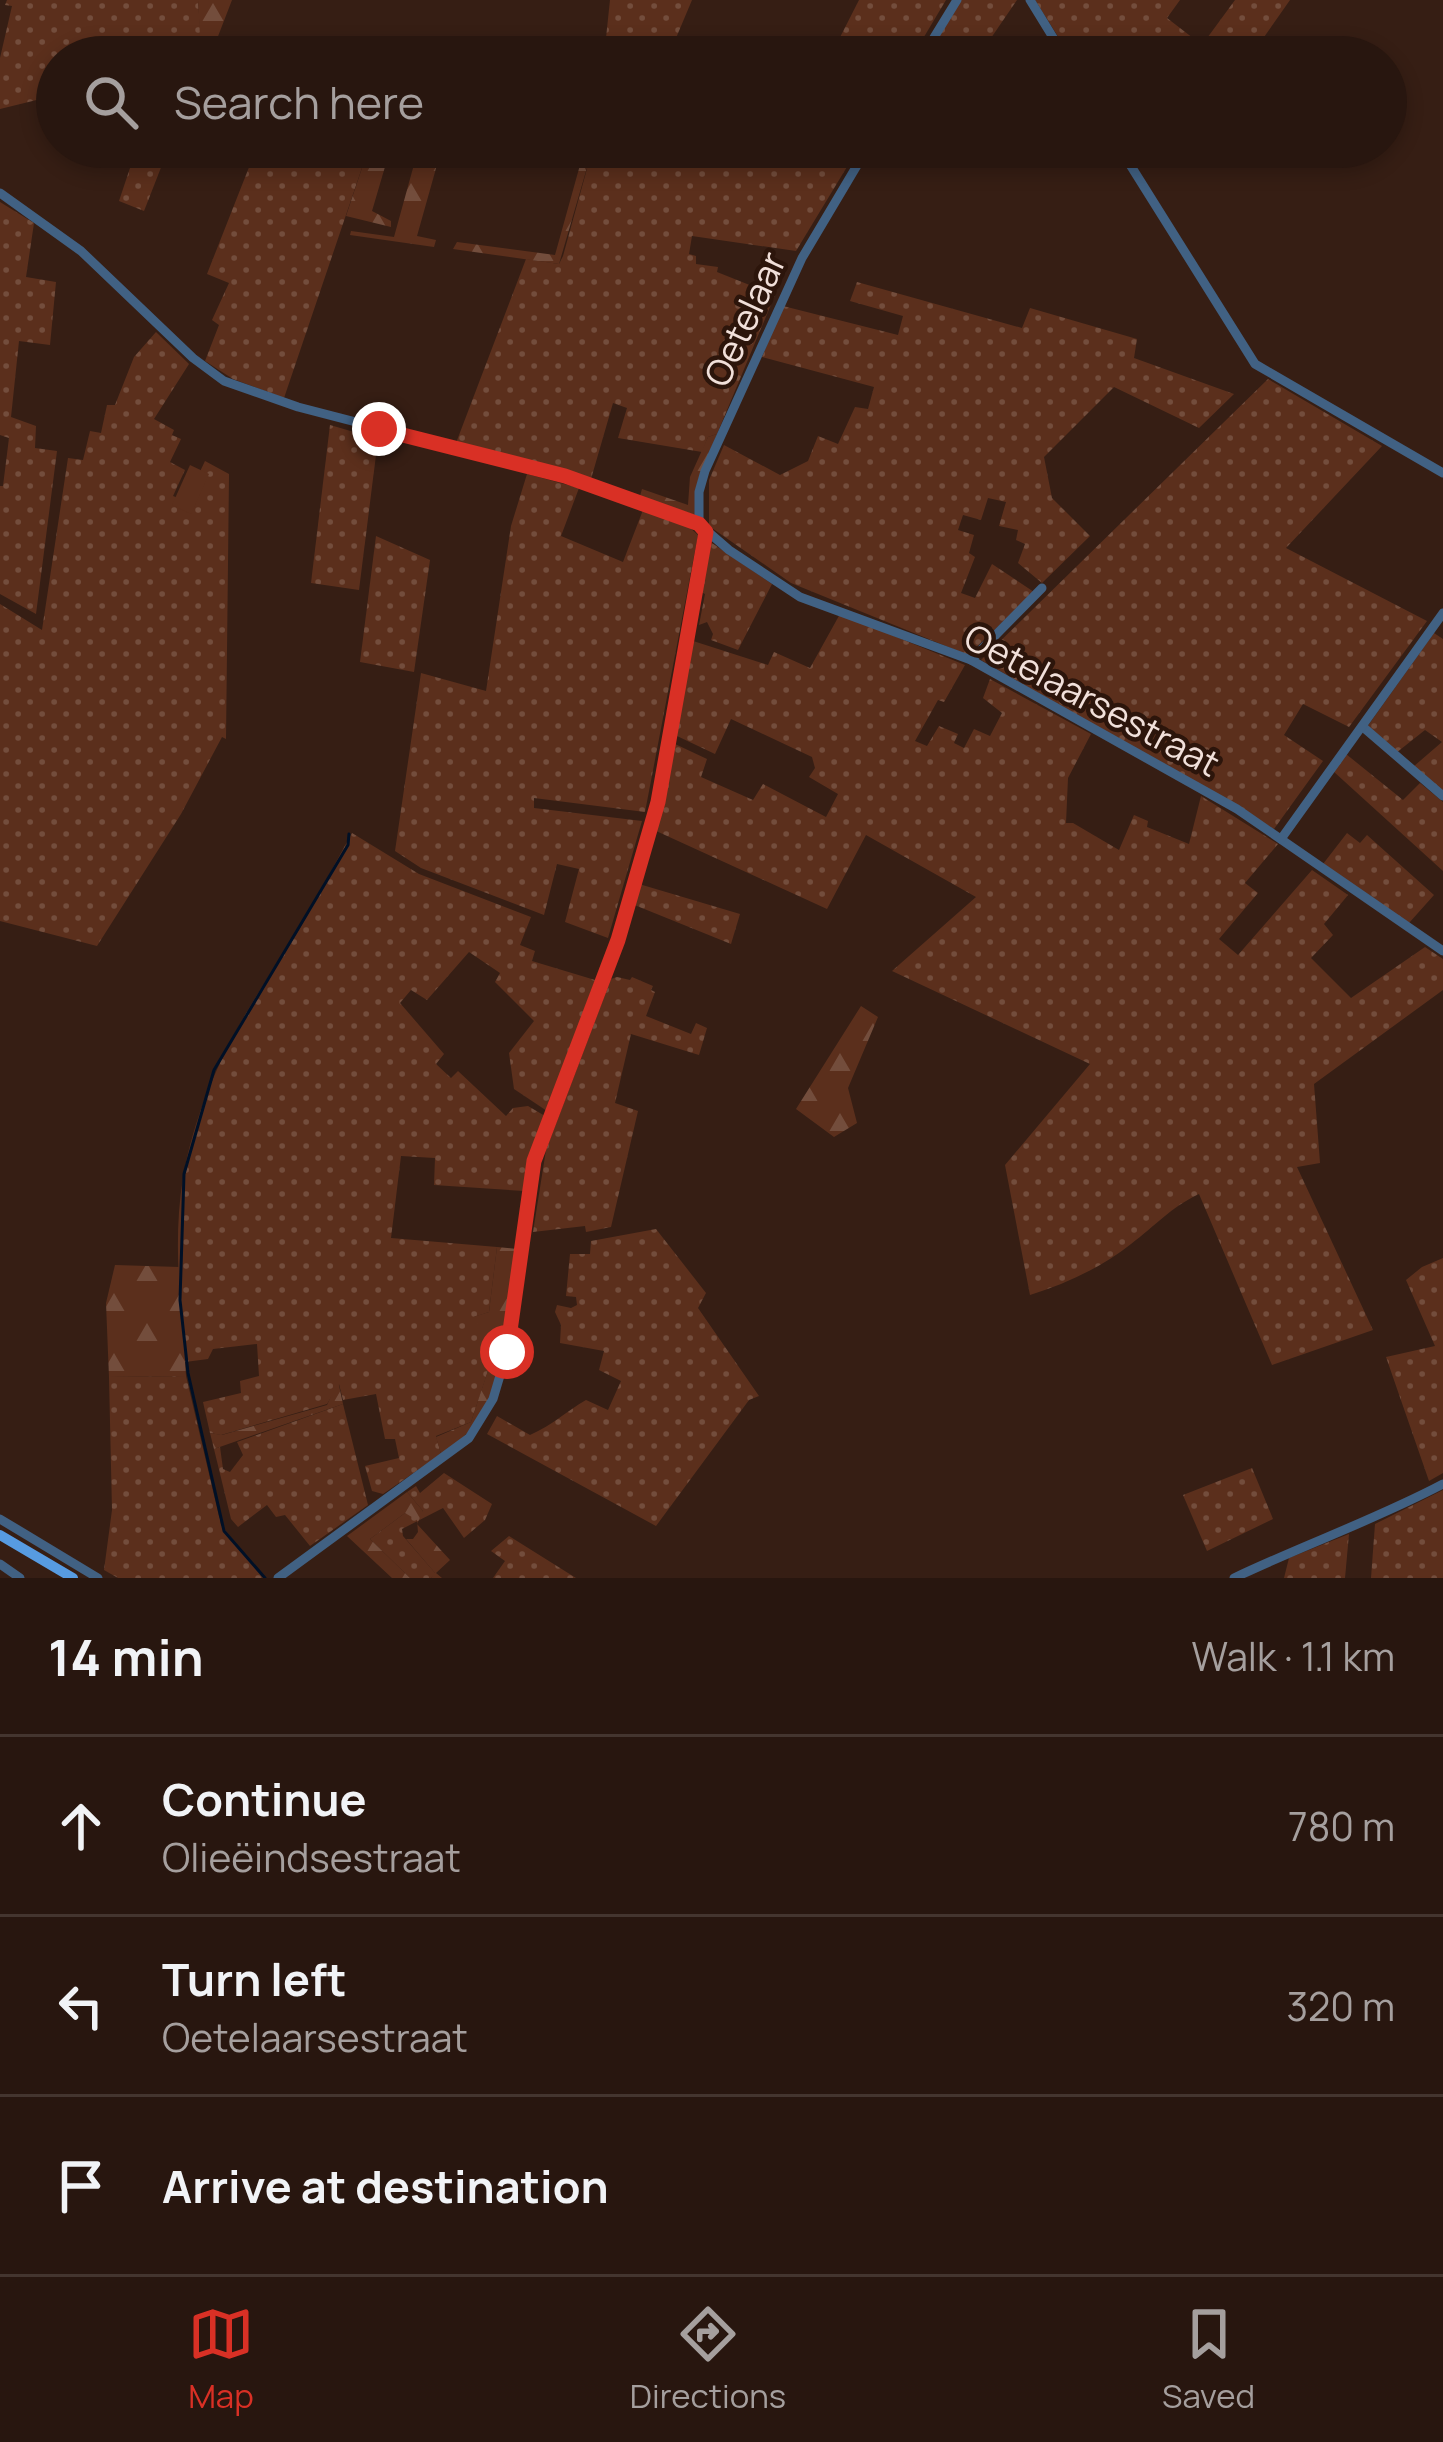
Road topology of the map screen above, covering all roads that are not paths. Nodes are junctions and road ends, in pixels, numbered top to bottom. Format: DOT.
graph roads {
  1 [pos="957,0"];
  2 [pos="1030,0"];
  3 [pos="935,36"];
  4 [pos="1052,36"];
  5 [pos="856,168"];
  6 [pos="1132,168"];
  7 [pos="0,194"];
  8 [pos="1443,473"];
  9 [pos="703,528"];
  10 [pos="1042,588"];
  11 [pos="1443,613"];
  12 [pos="971,660"];
  13 [pos="1363,727"];
  14 [pos="1443,796"];
  15 [pos="1281,839"];
  16 [pos="1443,951"];
  17 [pos="1443,1484"];
  18 [pos="0,1519"];
  19 [pos="0,1535"];
  20 [pos="0,1564"];
  21 [pos="20,1578"];
  22 [pos="73,1578"];
  23 [pos="98,1578"];
  24 [pos="278,1578"];
  25 [pos="1234,1578"];
  1 -- 3 [label="street"];
  2 -- 4 [label="street"];
  5 -- 9 [label="street, Oetelaar"];
  6 -- 8 [label="street"];
  7 -- 9 [label="street, Oetelaarsestraat"];
  9 -- 12 [label="street, Oetelaarsestraat"];
  9 -- 24 [label="street, Oetelaar"];
  10 -- 12 [label="street"];
  11 -- 13 [label="street"];
  12 -- 15 [label="street, Oetelaarsestraat"];
  13 -- 14 [label="street"];
  13 -- 15 [label="street"];
  15 -- 16 [label="street, Oetelaarsestraat"];
  17 -- 25 [label="street"];
  18 -- 23 [label="street"];
  19 -- 22 [label="main road"];
  20 -- 21 [label="street"];
}
